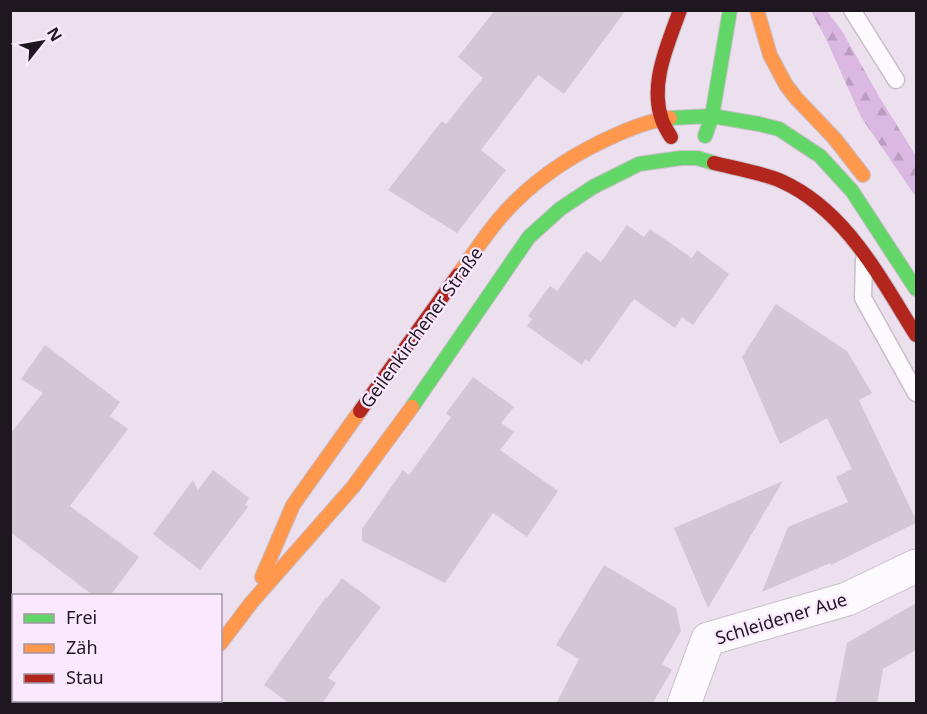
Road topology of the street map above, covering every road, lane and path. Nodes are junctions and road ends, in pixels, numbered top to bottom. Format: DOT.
graph roads {
  1 [pos="680,10"];
  2 [pos="730,10"];
  3 [pos="757,10"];
  4 [pos="852,10"];
  5 [pos="896,80"];
  6 [pos="712,116"];
  7 [pos="661,119"];
  8 [pos="681,158"];
  9 [pos="697,158"];
  10 [pos="873,190"];
  11 [pos="864,253"];
  12 [pos="916,289"];
  13 [pos="916,335"];
  14 [pos="916,393"];
  15 [pos="916,566"];
  16 [pos="251,603"];
  17 [pos="222,641"];
  18 [pos="684,704"];
  1 -- 7 [label="street"];
  2 -- 6 [label="street"];
  3 -- 10 [label="street"];
  4 -- 5 [label="lane"];
  6 -- 7 [label="street, Geilenkirchener Straße"];
  6 -- 9 [label="street"];
  6 -- 12 [label="street, Geilenkirchener Straße"];
  7 -- 8 [label="street"];
  7 -- 16 [label="street, Geilenkirchener Straße"];
  8 -- 9 [label="street, Geilenkirchener Straße"];
  8 -- 16 [label="street, Geilenkirchener Straße"];
  9 -- 11 [label="street, Geilenkirchener Straße"];
  11 -- 13 [label="street, Geilenkirchener Straße"];
  11 -- 14 [label="lane"];
  15 -- 18 [label="street, Schleidener Aue"];
  16 -- 17 [label="street, Geilenkirchener Straße"];
}
